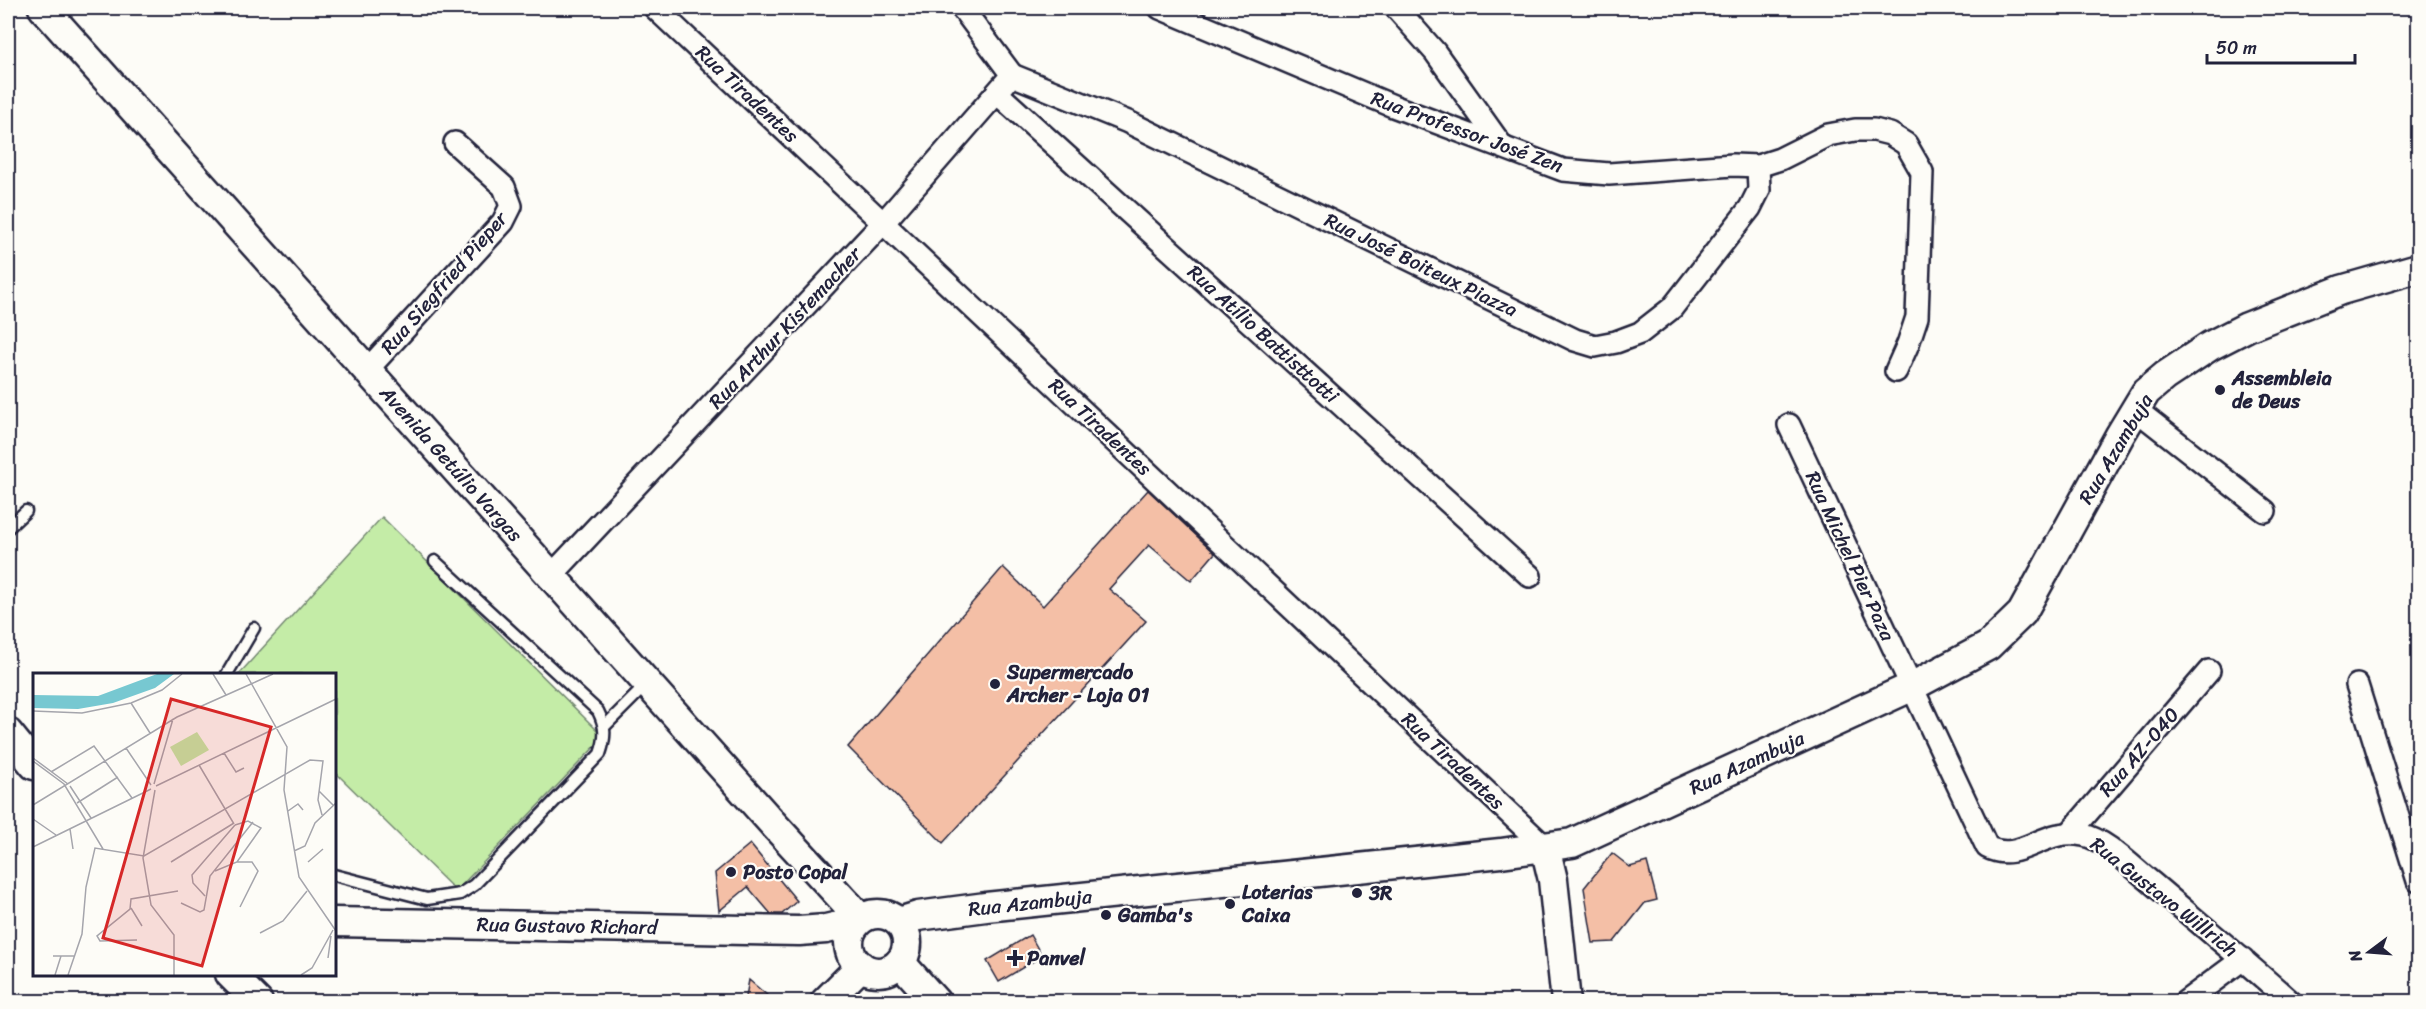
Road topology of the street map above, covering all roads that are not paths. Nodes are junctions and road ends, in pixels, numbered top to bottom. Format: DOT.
graph roads {
  1 [pos="43,8"];
  2 [pos="655,8"];
  3 [pos="962,8"];
  4 [pos="1160,8"];
  5 [pos="1396,8"];
  6 [pos="1012,75"];
  7 [pos="997,93"];
  8 [pos="455,143"];
  9 [pos="1502,146"];
  10 [pos="1758,166"];
  11 [pos="884,222"];
  12 [pos="2418,268"];
  13 [pos="367,370"];
  14 [pos="1896,371"];
  15 [pos="2135,409"];
  16 [pos="1789,425"];
  17 [pos="26,511"];
  18 [pos="2265,511"];
  19 [pos="8,528"];
  20 [pos="435,561"];
  21 [pos="551,576"];
  22 [pos="1530,576"];
  23 [pos="254,628"];
  24 [pos="2209,671"];
  25 [pos="228,673"];
  26 [pos="648,683"];
  27 [pos="2357,685"];
  28 [pos="1911,687"];
  29 [pos="605,726"];
  30 [pos="8,733"];
  31 [pos="33,764"];
  32 [pos="2070,833"];
  33 [pos="1545,847"];
  34 [pos="336,876"];
  35 [pos="2418,881"];
  36 [pos="336,922"];
  37 [pos="899,922"];
  38 [pos="855,934"];
  39 [pos="2243,959"];
  40 [pos="900,962"];
  41 [pos="231,976"];
  42 [pos="258,1002"];
  43 [pos="825,1002"];
  44 [pos="936,1002"];
  45 [pos="1566,1002"];
  46 [pos="2185,1002"];
  47 [pos="2291,1002"];
  1 -- 13 [label="main road, Avenida Getúlio Vargas"];
  2 -- 11 [label="street, Rua Tiradentes"];
  3 -- 6 [label="street"];
  4 -- 9 [label="street, Rua Professor José Zen"];
  5 -- 9 [label="street"];
  6 -- 7 [label="street, Rua Arthur Kistemacher"];
  6 -- 10 [label="street, Rua José Boiteux Piazza"];
  7 -- 11 [label="street, Rua Arthur Kistemacher"];
  7 -- 22 [label="street, Rua Atílio Battisttotti"];
  8 -- 13 [label="street, Rua Siegfried Pieper"];
  9 -- 10 [label="street, Rua Professor José Zen"];
  10 -- 14 [label="street, Rua Professor José Zen"];
  11 -- 21 [label="street, Rua Arthur Kistemacher"];
  11 -- 33 [label="street, Rua Tiradentes"];
  12 -- 15 [label="main road, Rua Azambuja"];
  13 -- 21 [label="main road, Avenida Getúlio Vargas"];
  15 -- 18 [label="street"];
  15 -- 28 [label="main road, Rua Azambuja"];
  16 -- 28 [label="street, Rua Michel Pier Paza"];
  17 -- 19 [label="lane"];
  20 -- 29 [label="lane"];
  21 -- 26 [label="main road, Avenida Getúlio Vargas"];
  23 -- 25 [label="lane"];
  24 -- 32 [label="street, Rua AZ-040"];
  26 -- 29 [label="lane"];
  26 -- 38 [label="main road, Avenida Getúlio Vargas"];
  27 -- 35 [label="street"];
  28 -- 32 [label="street, Rua Gustavo Willrich"];
  28 -- 33 [label="main road, Rua Azambuja"];
  29 -- 34 [label="lane"];
  30 -- 31 [label="main road"];
  32 -- 39 [label="street, Rua Gustavo Willrich"];
  33 -- 37 [label="main road, Rua Azambuja"];
  33 -- 45 [label="main road"];
  36 -- 38 [label="main road, Rua Gustavo Richard"];
  37 -- 38 [label="main road"];
  37 -- 40 [label="main road"];
  38 -- 40 [label="main road"];
  38 -- 43 [label="main road"];
  39 -- 46 [label="street"];
  39 -- 47 [label="street, Rua Gustavo Willrich"];
  40 -- 44 [label="main road"];
  41 -- 42 [label="main road"];
}
